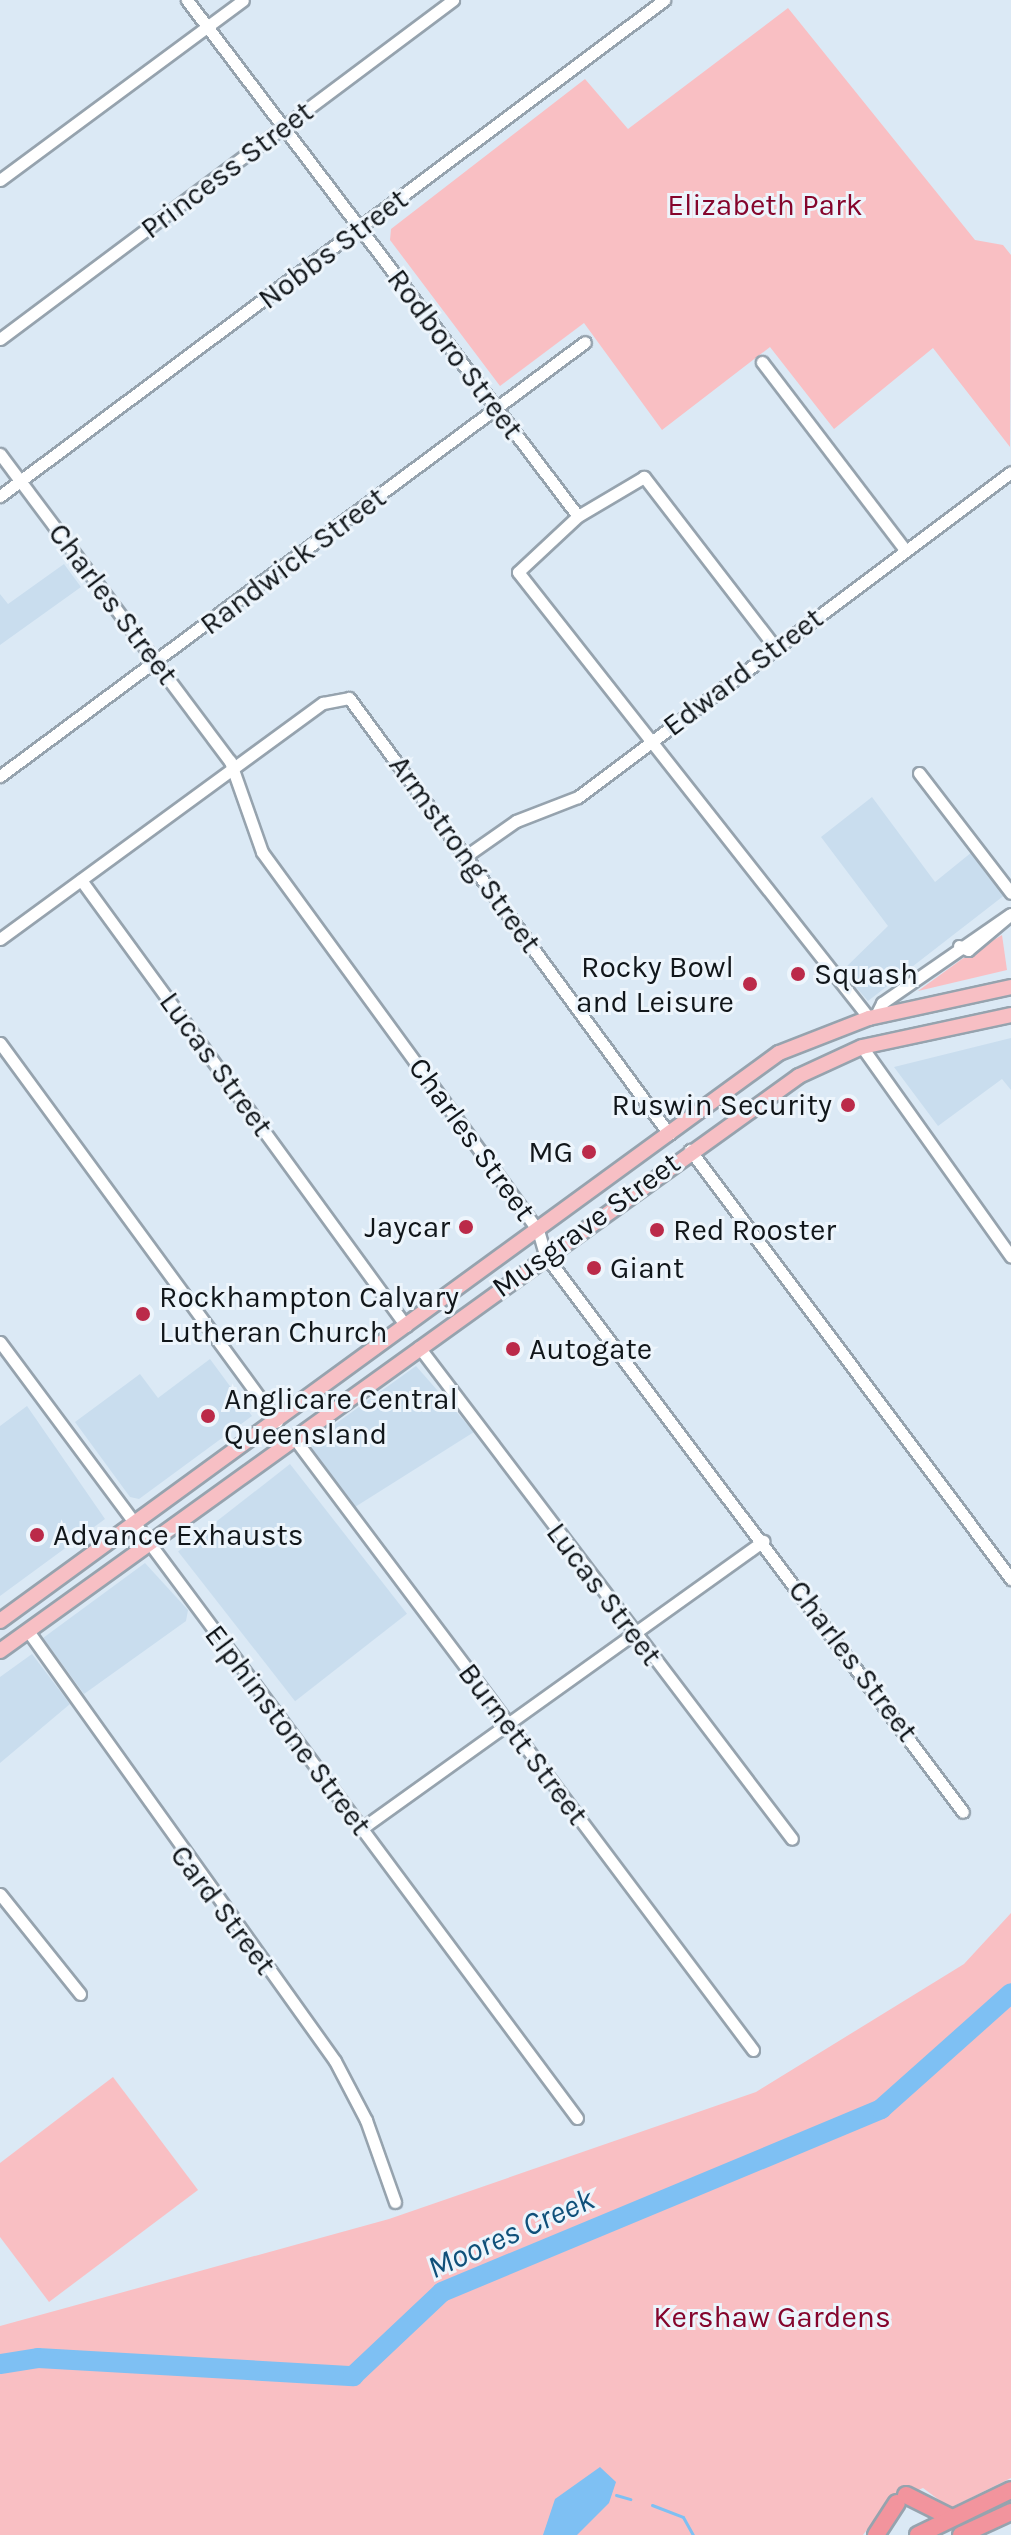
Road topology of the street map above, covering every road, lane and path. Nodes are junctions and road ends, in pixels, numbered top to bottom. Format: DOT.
graph roads {
  1 [pos="187,0"];
  2 [pos="243,0"];
  3 [pos="453,0"];
  4 [pos="664,0"];
  5 [pos="207,27"];
  6 [pos="284,128"];
  7 [pos="0,180"];
  8 [pos="361,229"];
  9 [pos="0,339"];
  10 [pos="585,342"];
  11 [pos="762,362"];
  12 [pos="496,409"];
  13 [pos="0,454"];
  14 [pos="1011,472"];
  15 [pos="20,481"];
  16 [pos="0,496"];
  17 [pos="578,516"];
  18 [pos="905,550"];
  19 [pos="775,647"];
  20 [pos="156,662"];
  21 [pos="651,742"];
  22 [pos="233,770"];
  23 [pos="919,773"];
  24 [pos="0,776"];
  25 [pos="466,856"];
  26 [pos="81,880"];
  27 [pos="1011,893"];
  28 [pos="1010,918"];
  29 [pos="0,939"];
  30 [pos="1011,987"];
  31 [pos="1011,1015"];
  32 [pos="872,1017"];
  33 [pos="0,1043"];
  34 [pos="862,1047"];
  35 [pos="669,1134"];
  36 [pos="690,1150"];
  37 [pos="538,1230"];
  38 [pos="545,1255"];
  39 [pos="1011,1257"];
  40 [pos="406,1326"];
  41 [pos="0,1342"];
  42 [pos="419,1347"];
  43 [pos="277,1422"];
  44 [pos="294,1438"];
  45 [pos="134,1523"];
  46 [pos="763,1541"];
  47 [pos="149,1543"];
  48 [pos="1011,1579"];
  49 [pos="0,1621"];
  50 [pos="28,1631"];
  51 [pos="634,1635"];
  52 [pos="0,1651"];
  53 [pos="508,1725"];
  54 [pos="963,1812"];
  55 [pos="361,1829"];
  56 [pos="792,1839"];
  57 [pos="0,1894"];
  58 [pos="80,1994"];
  59 [pos="753,2050"];
  60 [pos="577,2118"];
  61 [pos="395,2202"];
  62 [pos="1011,2490"];
  63 [pos="1011,2512"];
  64 [pos="952,2518"];
  65 [pos="982,2530"];
  66 [pos="876,2535"];
  67 [pos="920,2535"];
  68 [pos="961,2535"];
  1 -- 5 [label="street, Rodboro Street"];
  2 -- 5 [label="street"];
  3 -- 6 [label="street, Princess Street"];
  4 -- 8 [label="street, Nobbs Street"];
  5 -- 6 [label="street, Rodboro Street"];
  5 -- 7 [label="street"];
  6 -- 8 [label="street, Rodboro Street"];
  6 -- 9 [label="street, Princess Street"];
  8 -- 12 [label="street, Rodboro Street"];
  8 -- 15 [label="street, Nobbs Street"];
  10 -- 12 [label="street, Randwick Street"];
  11 -- 18 [label="street"];
  12 -- 17 [label="street, Rodboro Street"];
  12 -- 20 [label="street, Randwick Street"];
  13 -- 15 [label="street, Charles Street"];
  14 -- 18 [label="street, Edward Street"];
  15 -- 16 [label="street, Nobbs Street"];
  15 -- 20 [label="street, Charles Street"];
  17 -- 19 [label="street"];
  17 -- 21 [label="street"];
  18 -- 19 [label="street, Edward Street"];
  19 -- 21 [label="street, Edward Street"];
  20 -- 22 [label="street, Charles Street"];
  20 -- 24 [label="street, Randwick Street"];
  21 -- 25 [label="street, Edward Street"];
  21 -- 32 [label="street"];
  22 -- 25 [label="street, Armstrong Street"];
  22 -- 26 [label="street"];
  22 -- 37 [label="street, Charles Street"];
  23 -- 27 [label="street"];
  25 -- 35 [label="street, Armstrong Street"];
  26 -- 29 [label="street"];
  26 -- 40 [label="street, Lucas Street"];
  28 -- 32 [label="street"];
  30 -- 32 [label="main road, Musgrave Street"];
  31 -- 34 [label="main road, Musgrave Street"];
  32 -- 35 [label="main road, Musgrave Street"];
  33 -- 43 [label="street"];
  34 -- 36 [label="main road, Musgrave Street"];
  34 -- 39 [label="street"];
  35 -- 37 [label="main road, Musgrave Street"];
  36 -- 38 [label="main road, Musgrave Street"];
  36 -- 48 [label="street"];
  37 -- 38 [label="street, Charles Street"];
  37 -- 40 [label="main road, Musgrave Street"];
  38 -- 42 [label="main road, Musgrave Street"];
  38 -- 46 [label="street, Charles Street"];
  40 -- 43 [label="main road, Musgrave Street"];
  41 -- 45 [label="street, Elphinstone Street"];
  42 -- 44 [label="main road, Musgrave Street"];
  42 -- 51 [label="street, Lucas Street"];
  43 -- 45 [label="main road, Musgrave Street"];
  44 -- 47 [label="main road, Musgrave Street"];
  44 -- 53 [label="street, Burnett Street"];
  45 -- 47 [label="street, Elphinstone Street"];
  45 -- 49 [label="main road, Musgrave Street"];
  46 -- 51 [label="street"];
  46 -- 54 [label="street, Charles Street"];
  47 -- 50 [label="main road, Musgrave Street"];
  47 -- 55 [label="street, Elphinstone Street"];
  50 -- 52 [label="main road, Musgrave Street"];
  50 -- 61 [label="street, Card Street"];
  51 -- 53 [label="street"];
  51 -- 56 [label="street, Lucas Street"];
  53 -- 55 [label="street"];
  53 -- 59 [label="street, Burnett Street"];
  55 -- 60 [label="street, Elphinstone Street"];
  57 -- 58 [label="street"];
  62 -- 64 [label="highway"];
  63 -- 65 [label="highway"];
  64 -- 66 [label="highway"];
  64 -- 67 [label="highway"];
  65 -- 68 [label="highway"];
}
